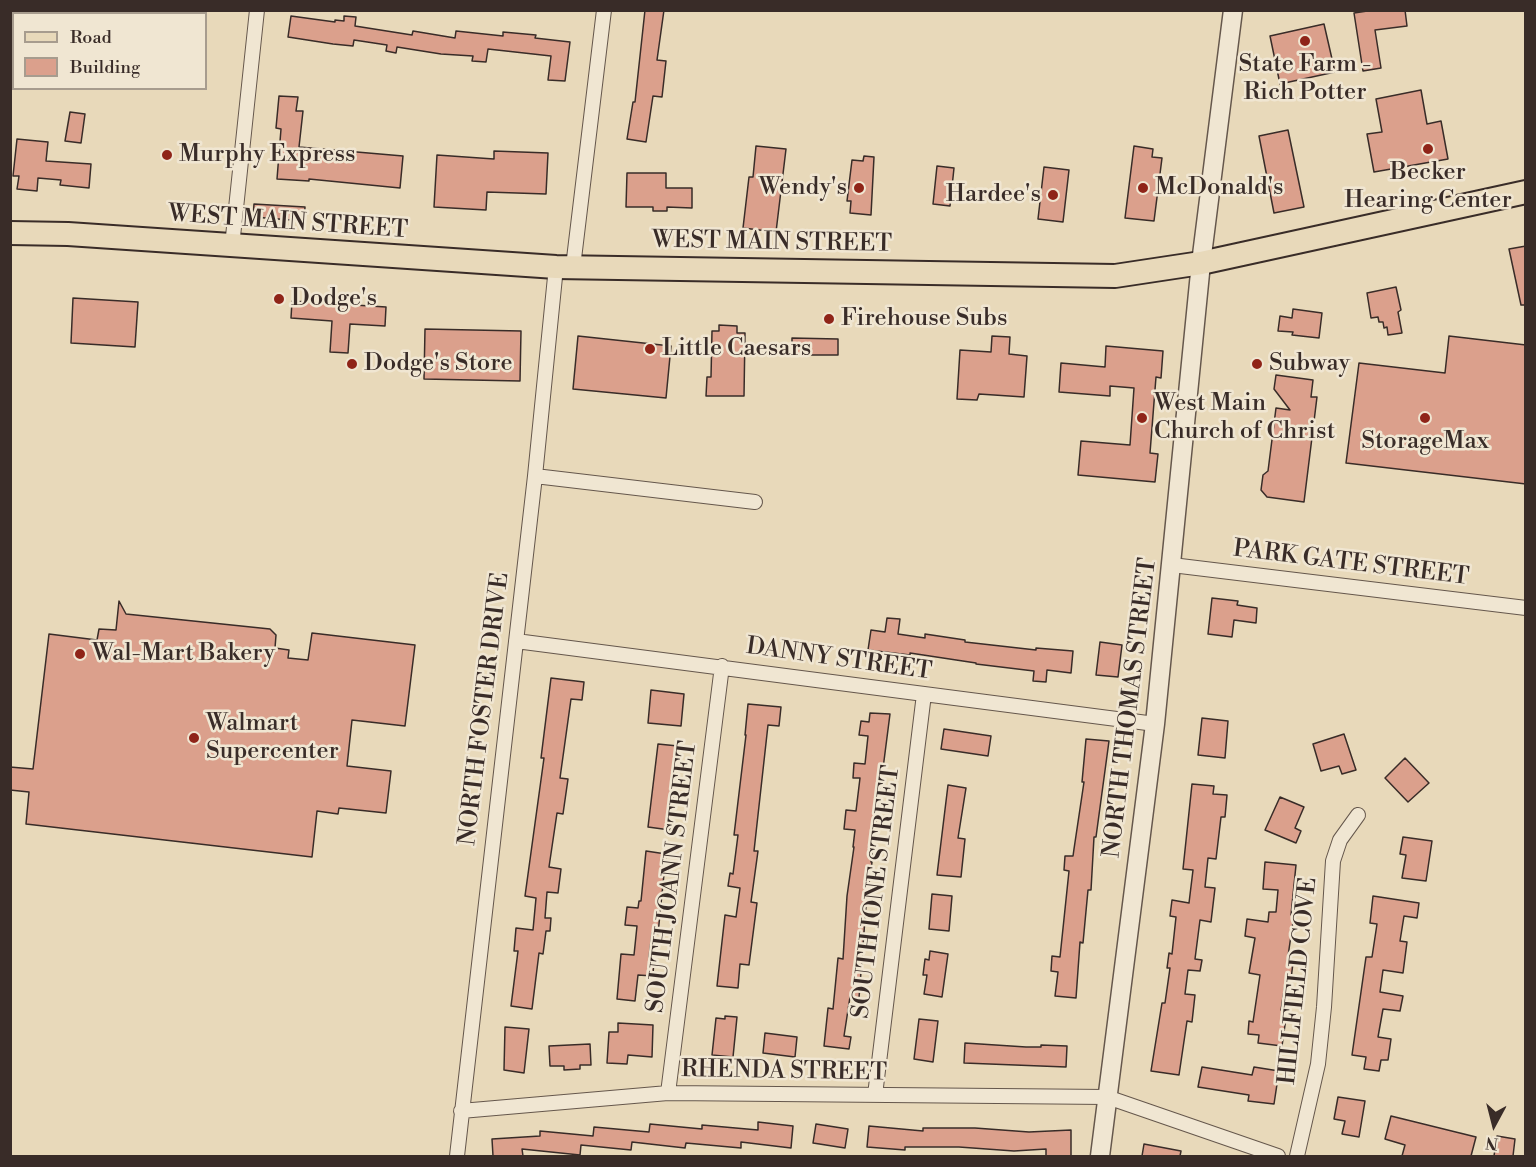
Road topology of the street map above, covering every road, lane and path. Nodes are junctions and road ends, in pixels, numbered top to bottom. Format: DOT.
graph roads {
  1 [pos="257,10"];
  2 [pos="604,10"];
  3 [pos="1233,10"];
  4 [pos="1526,192"];
  5 [pos="10,233"];
  6 [pos="232,246"];
  7 [pos="1201,263"];
  8 [pos="565,267"];
  9 [pos="535,476"];
  10 [pos="755,502"];
  11 [pos="1172,565"];
  12 [pos="1526,608"];
  13 [pos="516,641"];
  14 [pos="722,666"];
  15 [pos="924,694"];
  16 [pos="1155,724"];
  17 [pos="1358,815"];
  18 [pos="668,1094"];
  19 [pos="875,1095"];
  20 [pos="1107,1096"];
  21 [pos="461,1111"];
  22 [pos="457,1156"];
  23 [pos="1100,1156"];
  24 [pos="1278,1156"];
  25 [pos="1297,1156"];
  1 -- 6 [label="street"];
  2 -- 8 [label="street, NORTH FOSTER DRIVE"];
  3 -- 7 [label="street, NORTH THOMAS STREET"];
  4 -- 7 [label="main road, WEST MAIN STREET"];
  5 -- 6 [label="main road, WEST MAIN STREET"];
  6 -- 8 [label="main road, WEST MAIN STREET"];
  7 -- 8 [label="main road, WEST MAIN STREET"];
  7 -- 11 [label="street, NORTH THOMAS STREET"];
  8 -- 9 [label="street, NORTH FOSTER DRIVE"];
  9 -- 10 [label="street"];
  9 -- 13 [label="street, NORTH FOSTER DRIVE"];
  11 -- 12 [label="street, PARK GATE STREET"];
  11 -- 16 [label="street, NORTH THOMAS STREET"];
  13 -- 14 [label="street, DANNY STREET"];
  13 -- 21 [label="street, NORTH FOSTER DRIVE"];
  14 -- 15 [label="street, DANNY STREET"];
  14 -- 18 [label="street, SOUTH JOANN STREET"];
  15 -- 16 [label="street, DANNY STREET"];
  15 -- 19 [label="street, SOUTH IONE STREET"];
  16 -- 20 [label="street, NORTH THOMAS STREET"];
  17 -- 25 [label="street, HILLFIELD COVE"];
  18 -- 19 [label="street, RHENDA STREET"];
  18 -- 21 [label="street, RHENDA STREET"];
  19 -- 20 [label="street, RHENDA STREET"];
  20 -- 23 [label="street, NORTH THOMAS STREET"];
  20 -- 24 [label="street, RHENDA STREET"];
  21 -- 22 [label="street, NORTH FOSTER DRIVE"];
}
